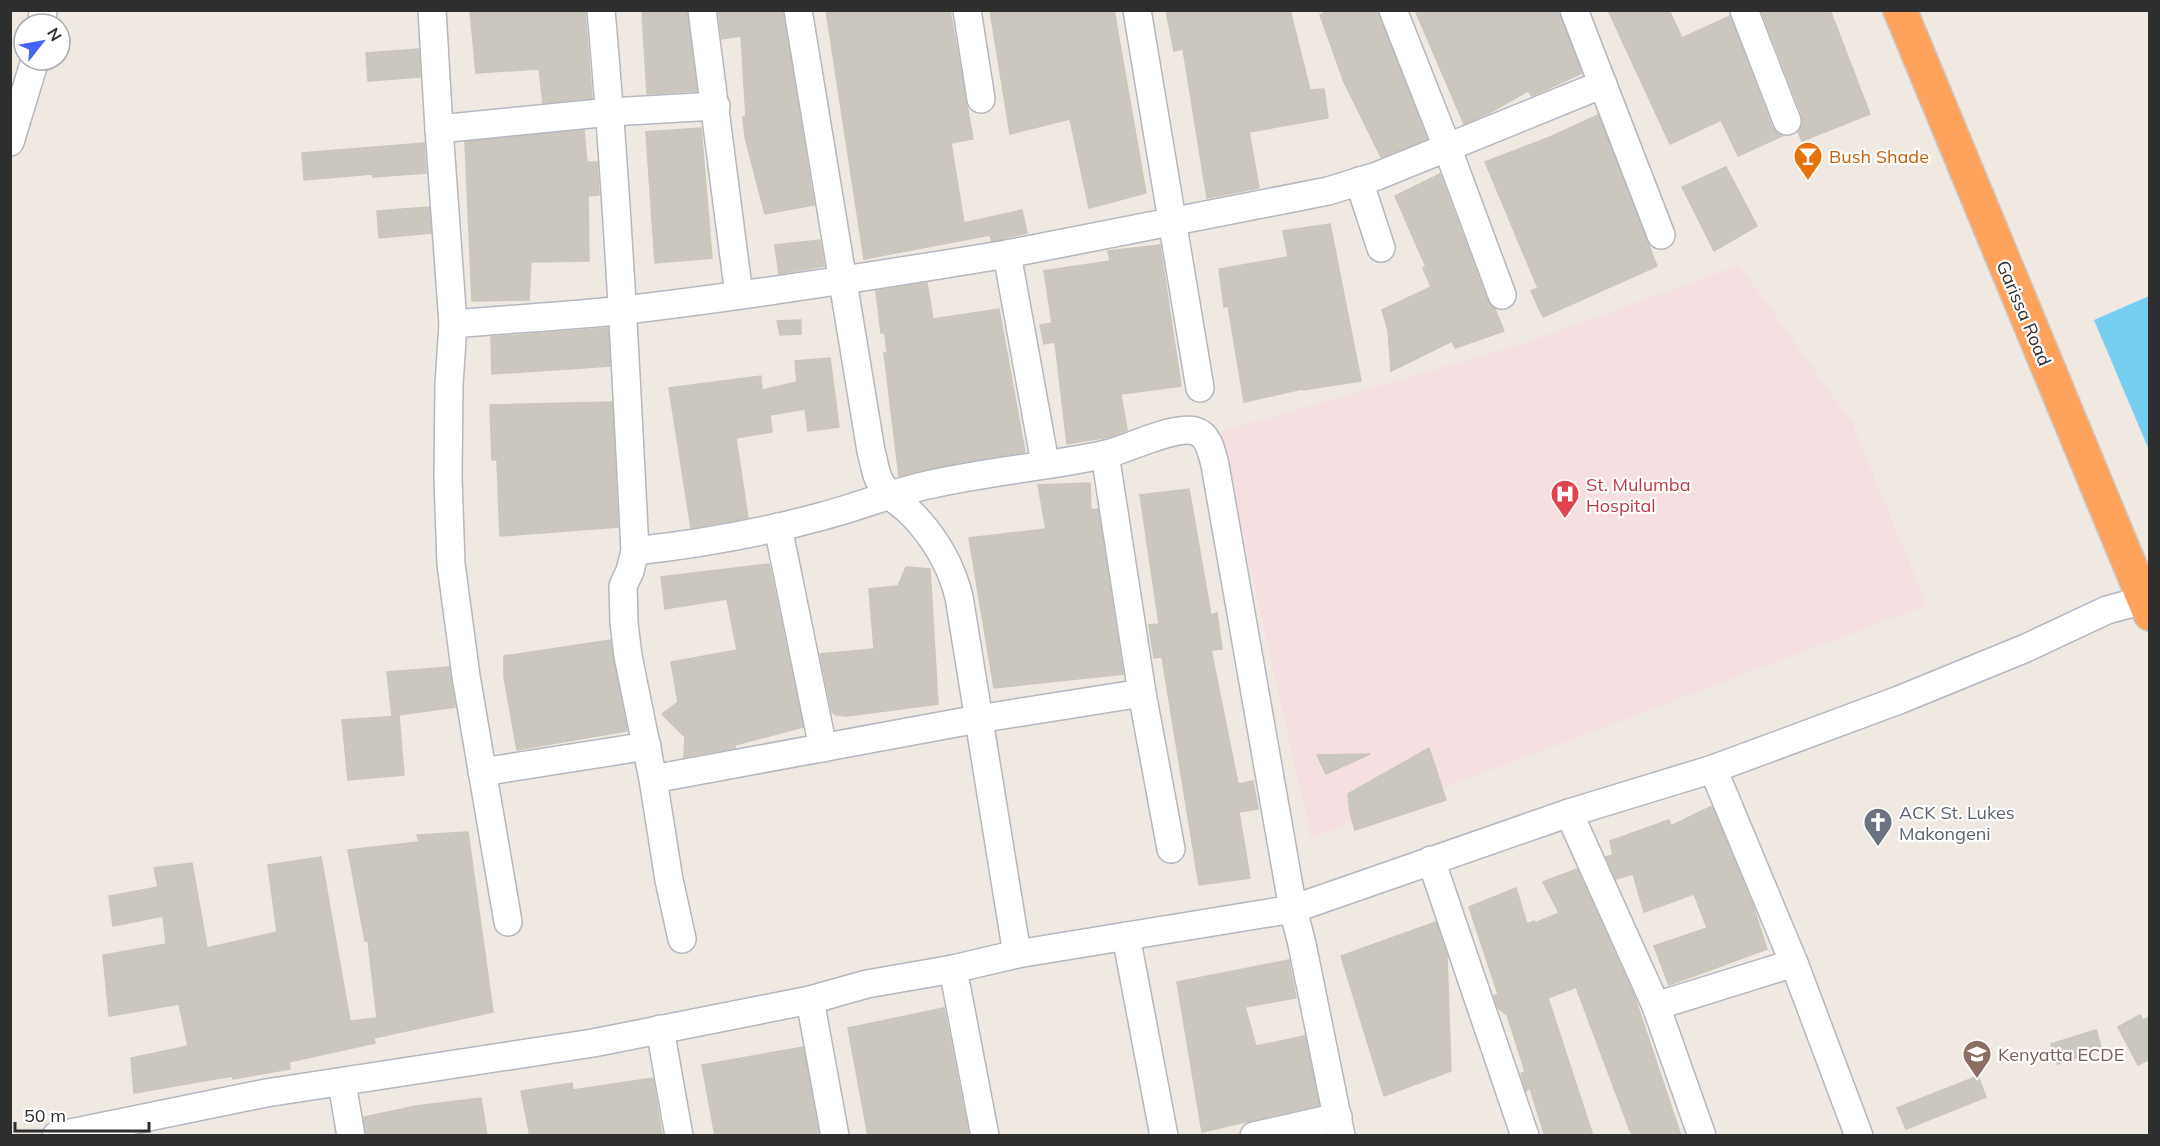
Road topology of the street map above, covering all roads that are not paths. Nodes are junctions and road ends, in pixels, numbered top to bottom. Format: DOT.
graph roads {
  1 [pos="432,10"];
  2 [pos="601,10"];
  3 [pos="702,10"];
  4 [pos="798,10"];
  5 [pos="967,10"];
  6 [pos="1137,10"];
  7 [pos="1393,10"];
  8 [pos="1574,10"];
  9 [pos="1744,10"];
  10 [pos="1900,10"];
  11 [pos="31,72"];
  12 [pos="1603,84"];
  13 [pos="981,99"];
  14 [pos="716,106"];
  15 [pos="610,112"];
  16 [pos="1788,121"];
  17 [pos="439,129"];
  18 [pos="10,142"];
  19 [pos="1447,147"];
  20 [pos="1359,181"];
  21 [pos="1171,221"];
  22 [pos="1661,234"];
  23 [pos="1381,248"];
  24 [pos="1007,254"];
  25 [pos="844,281"];
  26 [pos="739,295"];
  27 [pos="1502,295"];
  28 [pos="623,310"];
  29 [pos="453,324"];
  30 [pos="1200,387"];
  31 [pos="1105,454"];
  32 [pos="1045,464"];
  33 [pos="890,496"];
  34 [pos="778,527"];
  35 [pos="635,551"];
  36 [pos="2147,607"];
  37 [pos="1142,693"];
  38 [pos="978,718"];
  39 [pos="647,746"];
  40 [pos="823,748"];
  41 [pos="1713,769"];
  42 [pos="482,772"];
  43 [pos="653,779"];
  44 [pos="1569,813"];
  45 [pos="1171,849"];
  46 [pos="1431,860"];
  47 [pos="1293,909"];
  48 [pos="508,922"];
  49 [pos="1126,936"];
  50 [pos="682,939"];
  51 [pos="1017,954"];
  52 [pos="1794,963"];
  53 [pos="952,969"];
  54 [pos="810,1000"];
  55 [pos="1656,1006"];
  56 [pos="660,1029"];
  57 [pos="342,1083"];
  58 [pos="1339,1126"];
  59 [pos="56,1136"];
  60 [pos="351,1136"];
  61 [pos="679,1136"];
  62 [pos="835,1136"];
  63 [pos="985,1136"];
  64 [pos="1164,1136"];
  65 [pos="1254,1136"];
  66 [pos="1525,1136"];
  67 [pos="1702,1136"];
  68 [pos="1859,1136"];
  1 -- 17 [label="street"];
  2 -- 15 [label="street"];
  3 -- 14 [label="street"];
  4 -- 25 [label="street"];
  5 -- 13 [label="street"];
  6 -- 21 [label="street"];
  7 -- 19 [label="street"];
  8 -- 12 [label="street"];
  9 -- 16 [label="street"];
  10 -- 36 [label="highway, Garissa Road"];
  11 -- 18 [label="street"];
  12 -- 19 [label="street"];
  12 -- 22 [label="street"];
  14 -- 15 [label="street"];
  14 -- 26 [label="street"];
  15 -- 17 [label="street"];
  15 -- 28 [label="street"];
  17 -- 29 [label="street"];
  19 -- 20 [label="street"];
  19 -- 27 [label="street"];
  20 -- 21 [label="street"];
  20 -- 23 [label="street"];
  21 -- 24 [label="street"];
  21 -- 30 [label="street"];
  24 -- 25 [label="street"];
  24 -- 32 [label="street"];
  25 -- 26 [label="street"];
  25 -- 33 [label="street"];
  26 -- 28 [label="street"];
  28 -- 29 [label="street"];
  28 -- 35 [label="street"];
  29 -- 42 [label="street"];
  31 -- 32 [label="street"];
  31 -- 37 [label="street"];
  31 -- 47 [label="street"];
  32 -- 33 [label="street"];
  33 -- 34 [label="street"];
  33 -- 38 [label="street"];
  34 -- 35 [label="street"];
  34 -- 40 [label="street"];
  35 -- 39 [label="street"];
  36 -- 41 [label="street"];
  37 -- 38 [label="street"];
  37 -- 45 [label="street"];
  38 -- 40 [label="street"];
  38 -- 51 [label="street"];
  39 -- 42 [label="street"];
  39 -- 43 [label="street"];
  40 -- 43 [label="street"];
  41 -- 44 [label="street"];
  41 -- 52 [label="street"];
  42 -- 48 [label="street"];
  43 -- 50 [label="street"];
  44 -- 46 [label="street"];
  44 -- 55 [label="street"];
  46 -- 47 [label="street"];
  46 -- 66 [label="street"];
  47 -- 49 [label="street"];
  47 -- 58 [label="street"];
  49 -- 51 [label="street"];
  49 -- 64 [label="street"];
  51 -- 53 [label="street"];
  52 -- 55 [label="street"];
  52 -- 68 [label="street"];
  53 -- 54 [label="street"];
  53 -- 63 [label="street"];
  54 -- 56 [label="street"];
  54 -- 62 [label="street"];
  55 -- 67 [label="street"];
  56 -- 57 [label="street"];
  56 -- 61 [label="street"];
  57 -- 59 [label="street"];
  57 -- 60 [label="street"];
  58 -- 65 [label="street"];
}
